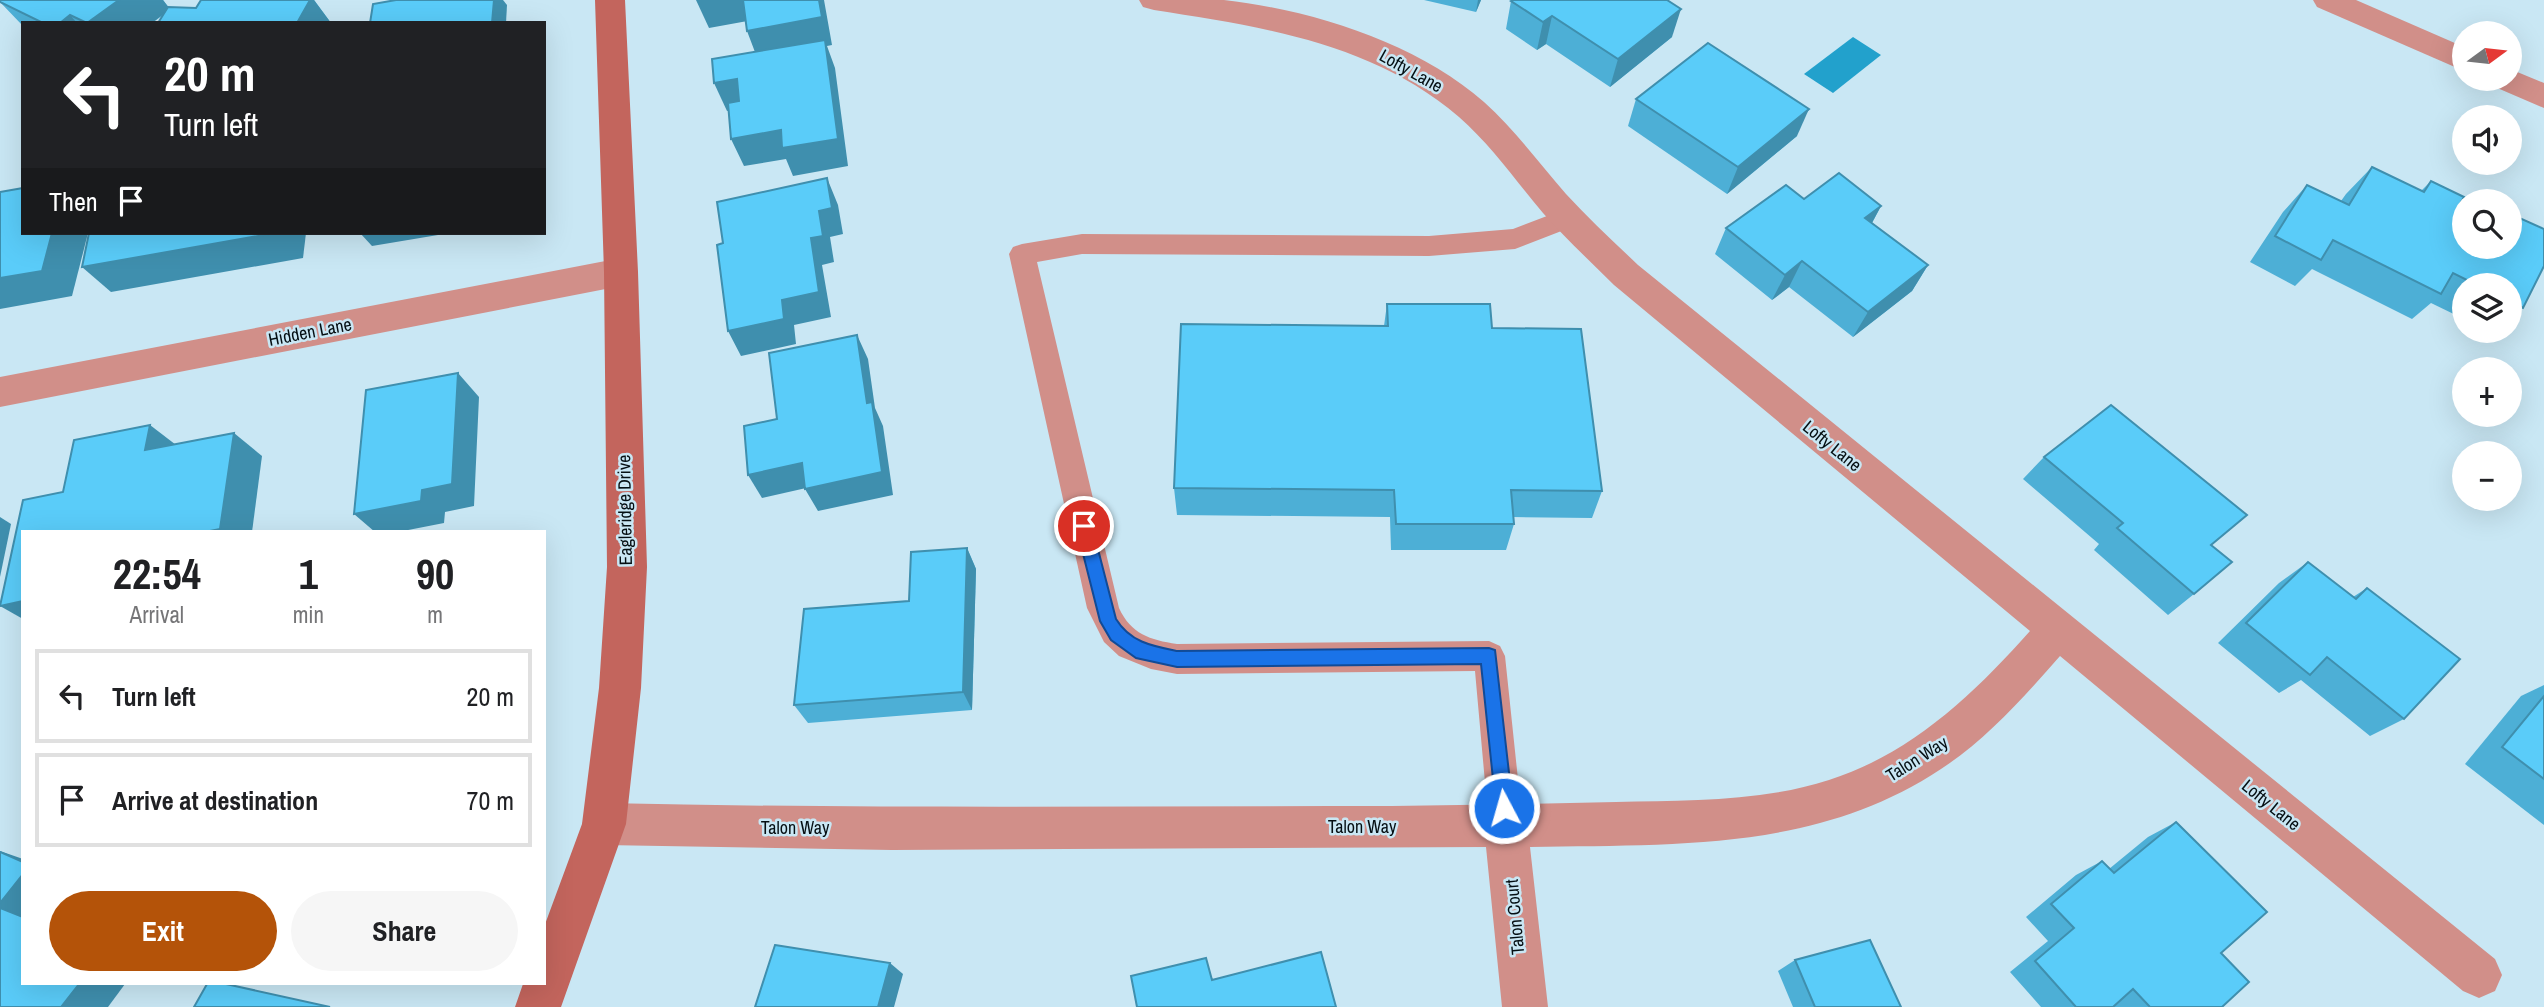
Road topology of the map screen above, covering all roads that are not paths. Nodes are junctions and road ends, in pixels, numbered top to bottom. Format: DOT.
graph roads {
  1 [pos="610,0"];
  2 [pos="1154,0"];
  3 [pos="2328,0"];
  4 [pos="2452,55"];
  5 [pos="2522,86"];
  6 [pos="2544,96"];
  7 [pos="1569,218"];
  8 [pos="621,272"];
  9 [pos="0,391"];
  10 [pos="2056,630"];
  11 [pos="604,824"];
  12 [pos="1506,827"];
  13 [pos="2479,975"];
  14 [pos="546,985"];
  15 [pos="546,985"];
  16 [pos="538,1007"];
  17 [pos="1525,1007"];
  1 -- 8 [label="main road, Eagleridge Drive"];
  2 -- 7 [label="street, Lofty Lane"];
  3 -- 4 [label="street"];
  5 -- 6 [label="street"];
  7 -- 10 [label="street, Lofty Lane"];
  7 -- 12 [label="lane"];
  8 -- 9 [label="street, Hidden Lane"];
  8 -- 11 [label="main road, Eagleridge Drive"];
  10 -- 12 [label="street, Talon Way"];
  10 -- 13 [label="street, Lofty Lane"];
  11 -- 12 [label="street, Talon Way"];
  11 -- 14 [label="main road, Eagleridge Drive"];
  12 -- 17 [label="street, Talon Court"];
  15 -- 16 [label="main road, Eagleridge Drive"];
}
